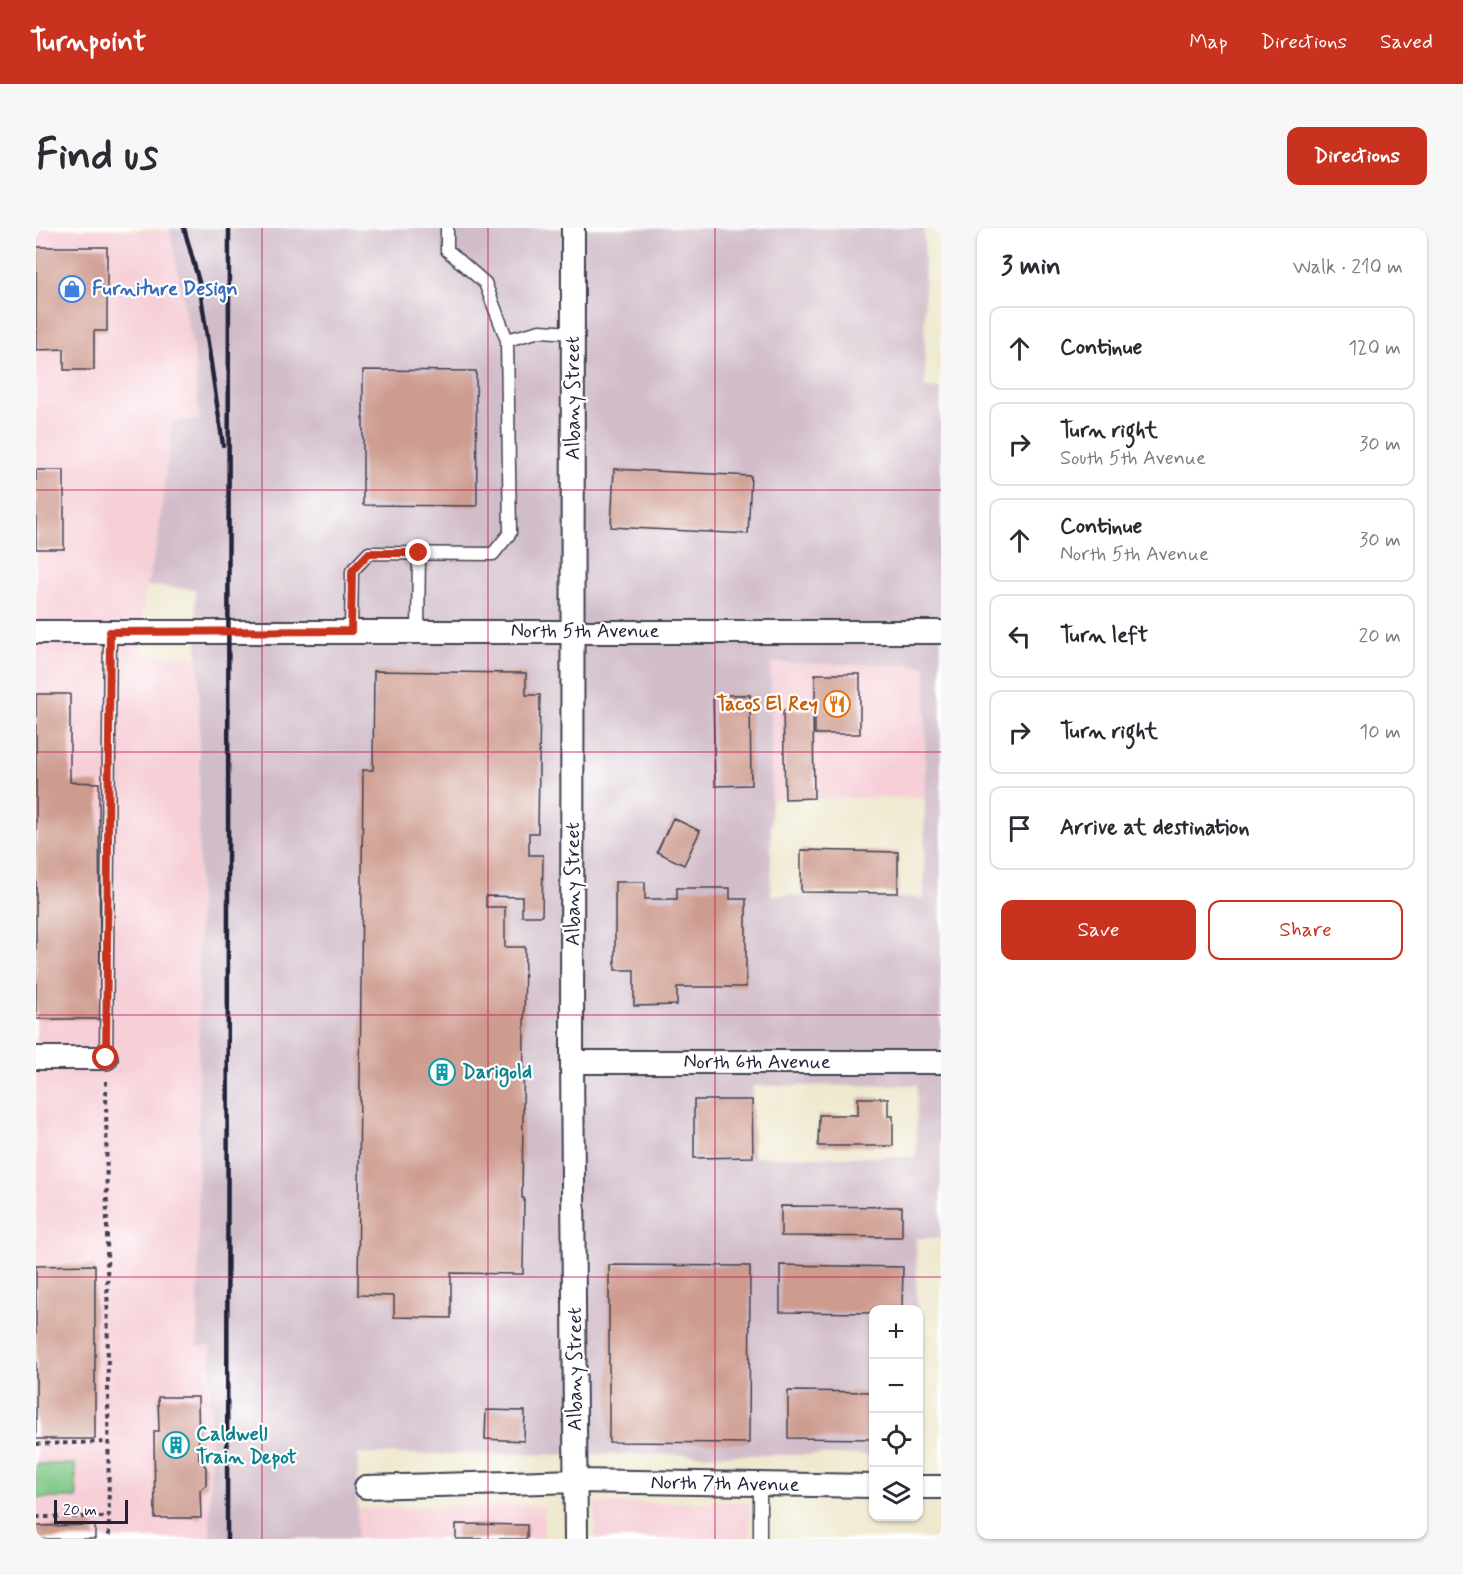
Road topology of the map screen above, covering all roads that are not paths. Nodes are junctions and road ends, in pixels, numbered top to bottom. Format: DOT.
graph roads {
  1 [pos="447,228"];
  2 [pos="573,228"];
  3 [pos="573,333"];
  4 [pos="507,340"];
  5 [pos="419,553"];
  6 [pos="351,631"];
  7 [pos="418,631"];
  8 [pos="574,631"];
  9 [pos="36,632"];
  10 [pos="110,632"];
  11 [pos="941,632"];
  12 [pos="36,1058"];
  13 [pos="106,1058"];
  14 [pos="572,1062"];
  15 [pos="941,1062"];
  16 [pos="576,1481"];
  17 [pos="760,1485"];
  18 [pos="869,1486"];
  19 [pos="366,1487"];
  20 [pos="923,1487"];
  21 [pos="941,1487"];
  22 [pos="576,1539"];
  23 [pos="760,1539"];
  1 -- 4 [label="lane"];
  2 -- 3 [label="street, Albany Street"];
  3 -- 4 [label="lane"];
  3 -- 8 [label="street, Albany Street"];
  4 -- 5 [label="lane"];
  5 -- 6 [label="lane"];
  5 -- 7 [label="lane"];
  6 -- 7 [label="street, North 5th Avenue"];
  6 -- 10 [label="street, North 5th Avenue"];
  7 -- 8 [label="street, North 5th Avenue"];
  8 -- 11 [label="street, North 5th Avenue"];
  8 -- 14 [label="street, Albany Street"];
  9 -- 10 [label="street, North 5th Avenue"];
  10 -- 13 [label="lane"];
  12 -- 13 [label="street"];
  14 -- 15 [label="street, North 6th Avenue"];
  14 -- 16 [label="street, Albany Street"];
  16 -- 17 [label="street, North 7th Avenue"];
  16 -- 19 [label="street, North 7th Avenue"];
  16 -- 22 [label="street, Albany Street"];
  17 -- 18 [label="street, North 7th Avenue"];
  17 -- 23 [label="lane"];
  20 -- 21 [label="street"];
}
